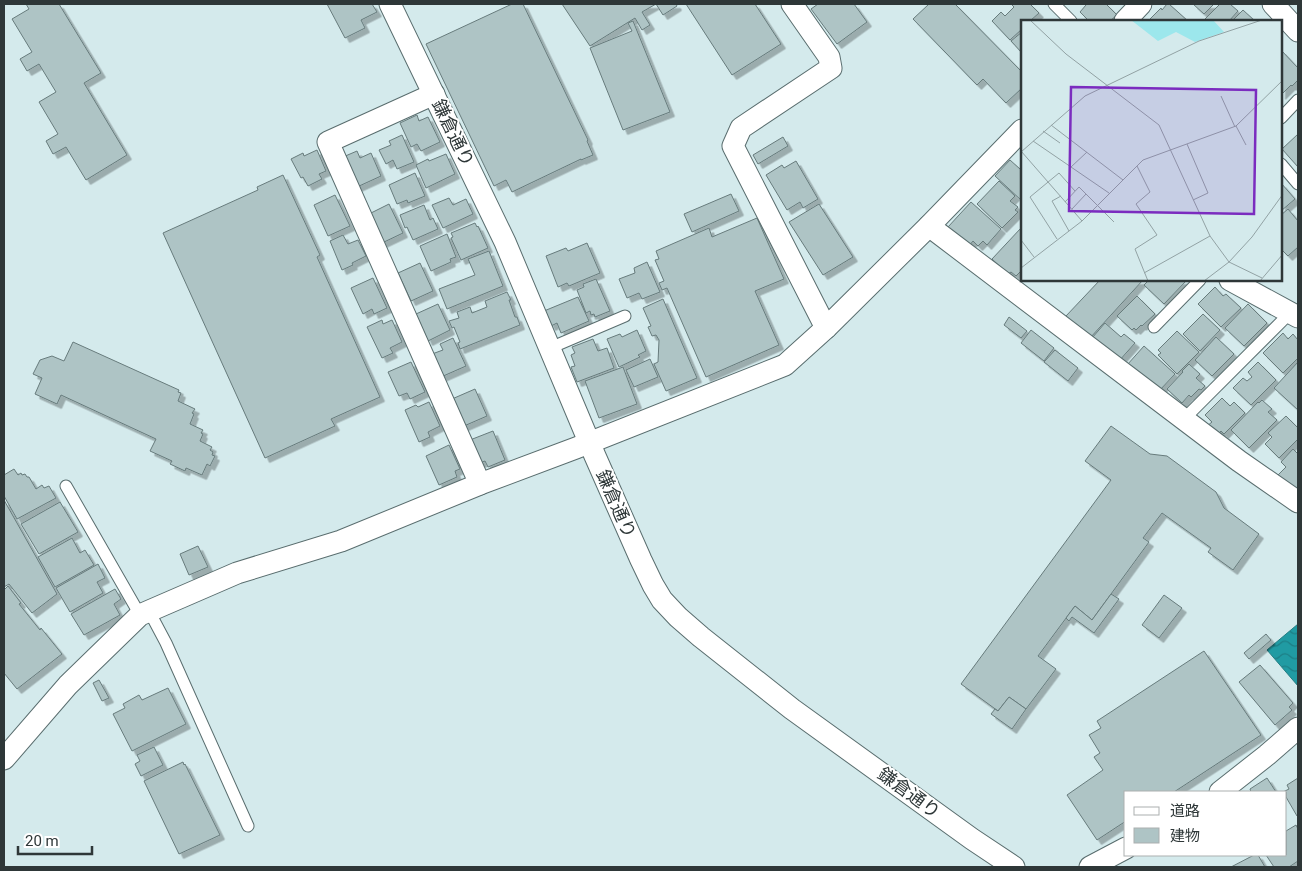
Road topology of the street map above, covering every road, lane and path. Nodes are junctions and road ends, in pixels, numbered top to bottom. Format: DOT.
graph roads {
  1 [pos="390,4"];
  2 [pos="792,4"];
  3 [pos="1054,4"];
  4 [pos="1141,4"];
  5 [pos="1275,12"];
  6 [pos="1070,20"];
  7 [pos="1126,20"];
  8 [pos="1298,31"];
  9 [pos="434,94"];
  10 [pos="1298,100"];
  11 [pos="1282,117"];
  12 [pos="1021,131"];
  13 [pos="1282,165"];
  14 [pos="1298,184"];
  15 [pos="928,226"];
  16 [pos="1199,281"];
  17 [pos="1232,281"];
  18 [pos="1294,315"];
  19 [pos="624,316"];
  20 [pos="826,328"];
  21 [pos="1154,328"];
  22 [pos="550,348"];
  23 [pos="1184,418"];
  24 [pos="590,443"];
  25 [pos="480,484"];
  26 [pos="66,486"];
  27 [pos="1298,502"];
  28 [pos="145,613"];
  29 [pos="1298,728"];
  30 [pos="4,759"];
  31 [pos="1221,791"];
  32 [pos="248,826"];
  33 [pos="1124,849"];
  34 [pos="1014,867"];
  35 [pos="1090,867"];
  1 -- 9 [label="street, 鎌倉通り"];
  2 -- 20 [label="street"];
  3 -- 6 [label="lane"];
  4 -- 7 [label="street"];
  5 -- 8 [label="street"];
  9 -- 22 [label="street, 鎌倉通り"];
  9 -- 25 [label="street"];
  10 -- 11 [label="lane"];
  12 -- 15 [label="street"];
  13 -- 14 [label="lane"];
  15 -- 20 [label="street"];
  15 -- 23 [label="street"];
  16 -- 21 [label="lane"];
  17 -- 18 [label="street"];
  18 -- 23 [label="lane"];
  19 -- 22 [label="lane"];
  20 -- 24 [label="street"];
  22 -- 24 [label="street, 鎌倉通り"];
  23 -- 27 [label="street"];
  24 -- 25 [label="street"];
  24 -- 34 [label="street, 鎌倉通り"];
  25 -- 28 [label="street"];
  26 -- 28 [label="lane"];
  28 -- 30 [label="street"];
  28 -- 32 [label="lane"];
  29 -- 31 [label="street"];
  33 -- 35 [label="street"];
}
